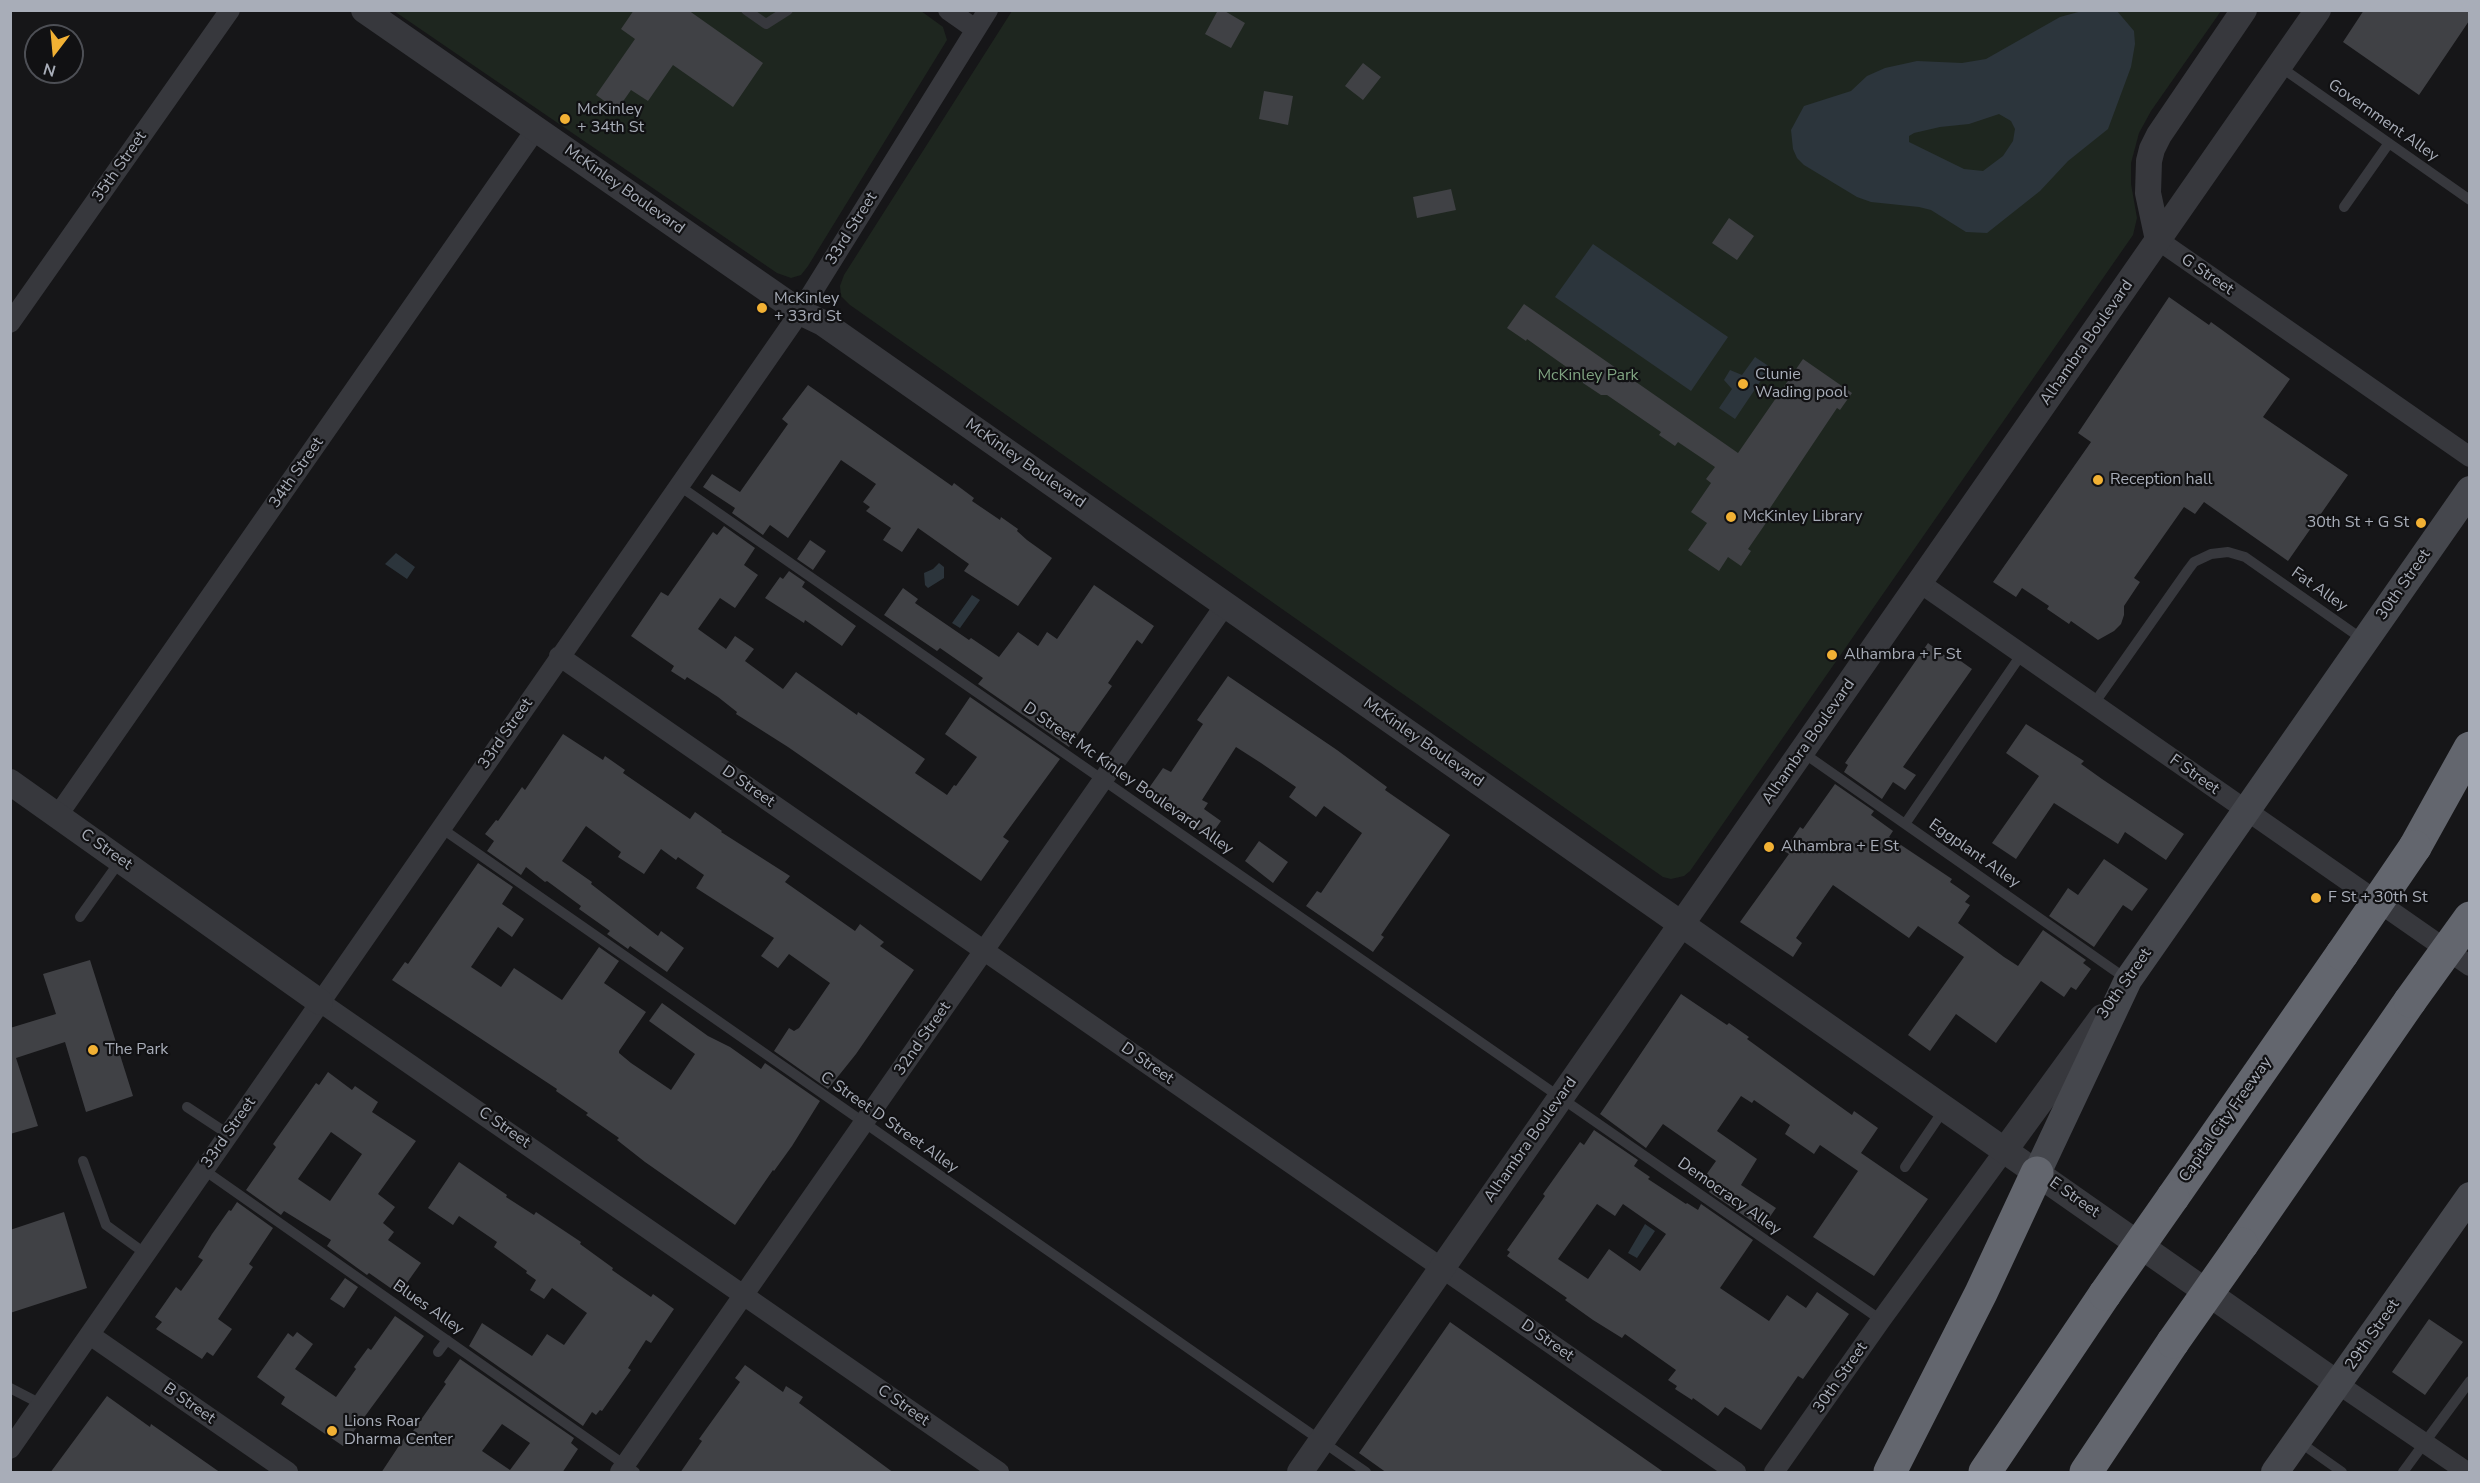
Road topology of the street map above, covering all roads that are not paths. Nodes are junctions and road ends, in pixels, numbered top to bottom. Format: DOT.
graph roads {
  1 [pos="230,10"];
  2 [pos="364,10"];
  3 [pos="746,10"];
  4 [pos="788,10"];
  5 [pos="948,10"];
  6 [pos="988,10"];
  7 [pos="2244,10"];
  8 [pos="2318,10"];
  9 [pos="975,29"];
  10 [pos="2279,66"];
  11 [pos="536,129"];
  12 [pos="2389,143"];
  13 [pos="2469,200"];
  14 [pos="2344,207"];
  15 [pos="2158,240"];
  16 [pos="800,312"];
  17 [pos="10,323"];
  18 [pos="2469,457"];
  19 [pos="678,485"];
  20 [pos="2469,490"];
  21 [pos="1920,583"];
  22 [pos="1225,605"];
  23 [pos="2365,641"];
  24 [pos="2021,655"];
  25 [pos="559,656"];
  26 [pos="2093,705"];
  27 [pos="2469,748"];
  28 [pos="1802,752"];
  29 [pos="2469,768"];
  30 [pos="1103,780"];
  31 [pos="10,782"];
  32 [pos="2247,811"];
  33 [pos="58,815"];
  34 [pos="1905,824"];
  35 [pos="441,828"];
  36 [pos="2415,847"];
  37 [pos="121,860"];
  38 [pos="80,917"];
  39 [pos="2469,918"];
  40 [pos="1682,924"];
  41 [pos="984,951"];
  42 [pos="2469,966"];
  43 [pos="2128,980"];
  44 [pos="320,1002"];
  45 [pos="1560,1098"];
  46 [pos="188,1107"];
  47 [pos="1945,1108"];
  48 [pos="863,1124"];
  49 [pos="228,1134"];
  50 [pos="2005,1150"];
  51 [pos="83,1161"];
  52 [pos="1905,1167"];
  53 [pos="204,1170"];
  54 [pos="2037,1173"];
  55 [pos="2466,1209"];
  56 [pos="146,1254"];
  57 [pos="1442,1269"];
  58 [pos="744,1295"];
  59 [pos="1881,1320"];
  60 [pos="90,1335"];
  61 [pos="447,1340"];
  62 [pos="438,1352"];
  63 [pos="2469,1381"];
  64 [pos="2338,1384"];
  65 [pos="10,1388"];
  66 [pos="42,1404"];
  67 [pos="2298,1440"];
  68 [pos="1321,1442"];
  69 [pos="2425,1444"];
  70 [pos="10,1449"];
  71 [pos="627,1470"];
  72 [pos="288,1473"];
  73 [pos="999,1473"];
  74 [pos="1299,1473"];
  75 [pos="1366,1473"];
  76 [pos="1736,1473"];
  77 [pos="1774,1473"];
  78 [pos="1890,1473"];
  79 [pos="1985,1473"];
  80 [pos="2086,1473"];
  81 [pos="2275,1473"];
  82 [pos="2342,1473"];
  83 [pos="2403,1473"];
  84 [pos="2467,1473"];
  1 -- 17 [label="street, 35th Street"];
  2 -- 11 [label="street, McKinley Boulevard"];
  3 -- 4 [label="lane"];
  5 -- 9 [label="street"];
  6 -- 9 [label="street, 33rd Street"];
  7 -- 15 [label="street"];
  8 -- 10 [label="street, Alhambra Boulevard"];
  9 -- 16 [label="street, 33rd Street"];
  10 -- 12 [label="lane, Government Alley"];
  10 -- 15 [label="street, Alhambra Boulevard"];
  11 -- 16 [label="street, McKinley Boulevard"];
  11 -- 33 [label="street, 34th Street"];
  12 -- 13 [label="lane, Government Alley"];
  12 -- 14 [label="lane"];
  15 -- 18 [label="street, G Street"];
  15 -- 21 [label="street, Alhambra Boulevard"];
  16 -- 19 [label="street, 33rd Street"];
  16 -- 22 [label="street, McKinley Boulevard"];
  19 -- 25 [label="street, 33rd Street"];
  19 -- 30 [label="lane, D Street Mc Kinley Boulevard Alley"];
  20 -- 23 [label="main road, 30th Street"];
  21 -- 24 [label="street, F Street"];
  21 -- 28 [label="street, Alhambra Boulevard"];
  22 -- 30 [label="street, 32nd Street"];
  22 -- 40 [label="street, McKinley Boulevard"];
  23 -- 26 [label="lane, Fat Alley"];
  23 -- 32 [label="main road, 30th Street"];
  24 -- 26 [label="street, F Street"];
  24 -- 34 [label="lane"];
  25 -- 35 [label="street, 33rd Street"];
  25 -- 41 [label="street, D Street"];
  26 -- 32 [label="street, F Street"];
  27 -- 36 [label="highway"];
  28 -- 34 [label="lane, Eggplant Alley"];
  28 -- 40 [label="street, Alhambra Boulevard"];
  29 -- 36 [label="highway, Capital City Freeway"];
  30 -- 41 [label="street, 32nd Street"];
  30 -- 45 [label="lane, D Street Mc Kinley Boulevard Alley"];
  31 -- 33 [label="street, C Street"];
  32 -- 42 [label="street, F Street"];
  32 -- 43 [label="main road, 30th Street"];
  33 -- 37 [label="street, C Street"];
  34 -- 43 [label="lane, Eggplant Alley"];
  35 -- 44 [label="street, 33rd Street"];
  35 -- 48 [label="lane, C Street D Street Alley"];
  36 -- 79 [label="highway, Capital City Freeway, bridge"];
  37 -- 38 [label="lane"];
  37 -- 44 [label="street, C Street"];
  39 -- 80 [label="highway, bridge"];
  40 -- 45 [label="street, Alhambra Boulevard"];
  40 -- 47 [label="street, E Street"];
  41 -- 48 [label="street, 32nd Street"];
  41 -- 57 [label="street, D Street"];
  43 -- 50 [label="street, 30th Street"];
  43 -- 54 [label="main road"];
  44 -- 49 [label="street, 33rd Street"];
  44 -- 58 [label="street, C Street"];
  45 -- 57 [label="street, Alhambra Boulevard"];
  45 -- 59 [label="lane, Democracy Alley"];
  46 -- 49 [label="lane"];
  47 -- 50 [label="street, E Street"];
  47 -- 52 [label="lane"];
  48 -- 58 [label="street, 32nd Street"];
  48 -- 68 [label="lane, C Street D Street Alley"];
  49 -- 53 [label="street, 33rd Street"];
  50 -- 54 [label="street, E Street"];
  50 -- 59 [label="street, 30th Street"];
  51 -- 56 [label="lane"];
  53 -- 56 [label="street, 33rd Street"];
  53 -- 61 [label="lane, Blues Alley"];
  54 -- 64 [label="street, E Street"];
  54 -- 78 [label="highway"];
  55 -- 64 [label="main road, 29th Street"];
  56 -- 60 [label="street, 33rd Street"];
  57 -- 68 [label="street, Alhambra Boulevard"];
  57 -- 76 [label="street, D Street"];
  58 -- 71 [label="street, 32nd Street"];
  58 -- 73 [label="street, C Street"];
  59 -- 77 [label="street, 30th Street"];
  60 -- 66 [label="street, 33rd Street"];
  60 -- 72 [label="street, B Street"];
  61 -- 62 [label="lane"];
  61 -- 71 [label="lane, Blues Alley"];
  63 -- 69 [label="lane"];
  64 -- 67 [label="main road, 29th Street"];
  64 -- 69 [label="street, E Street"];
  65 -- 66 [label="lane"];
  66 -- 70 [label="street, 33rd Street"];
  67 -- 81 [label="main road, 29th Street"];
  67 -- 82 [label="lane"];
  68 -- 74 [label="street, Alhambra Boulevard"];
  68 -- 75 [label="lane, C Street D Street Alley"];
  69 -- 83 [label="lane"];
  69 -- 84 [label="street, E Street"];
}
